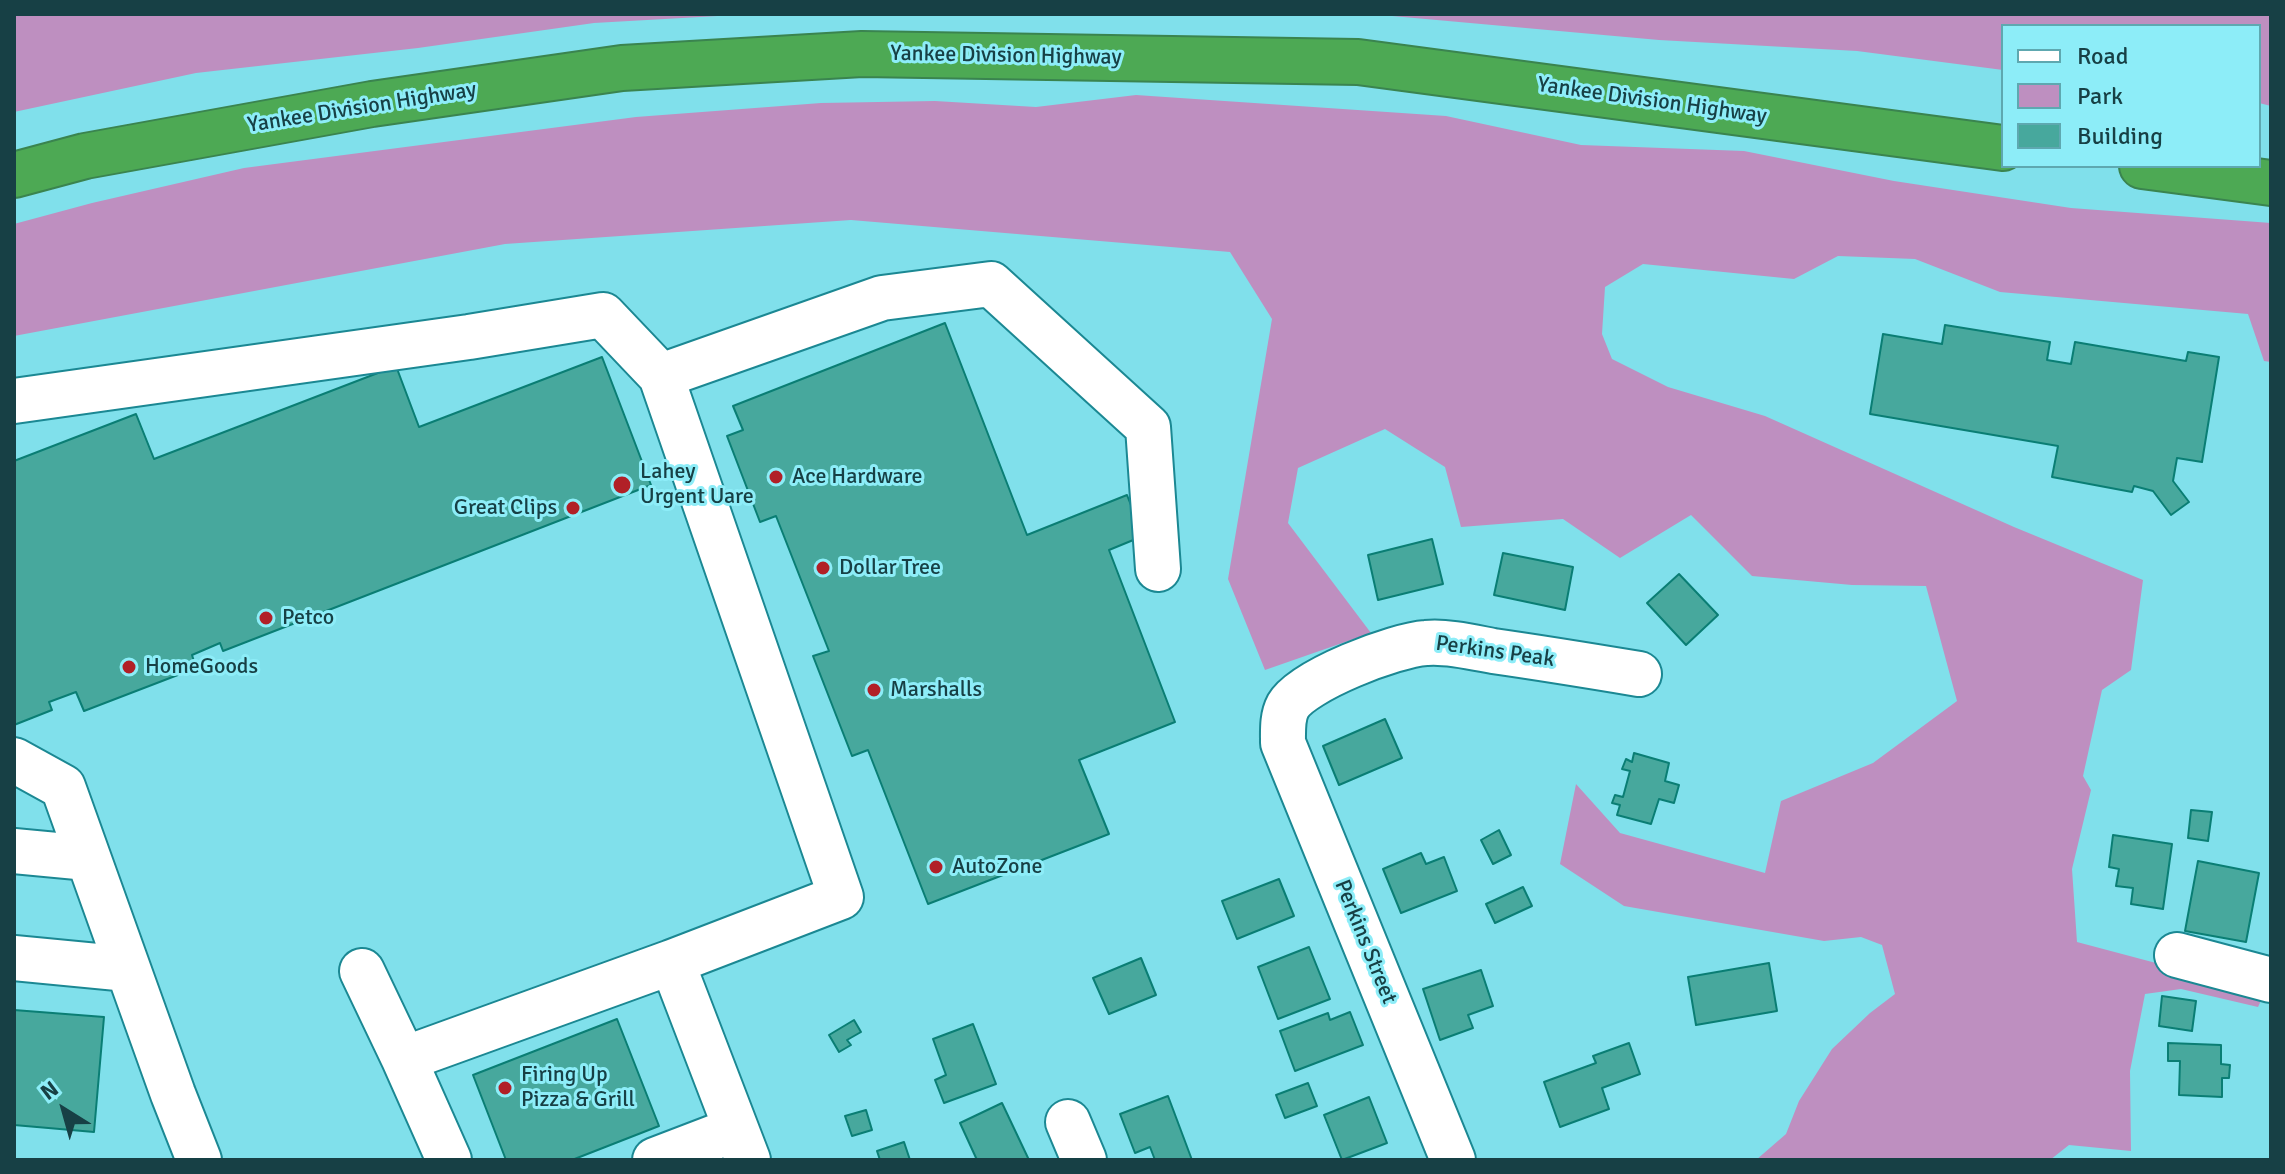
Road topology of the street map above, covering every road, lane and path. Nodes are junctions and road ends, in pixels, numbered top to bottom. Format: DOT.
graph roads {
  1 [pos="2001,148"];
  2 [pos="2157,168"];
  3 [pos="14,175"];
  4 [pos="2271,183"];
  5 [pos="661,376"];
  6 [pos="14,401"];
  7 [pos="1158,569"];
  8 [pos="1639,674"];
  9 [pos="1283,723"];
  10 [pos="14,760"];
  11 [pos="14,851"];
  12 [pos="88,858"];
  13 [pos="2177,955"];
  14 [pos="14,958"];
  15 [pos="672,962"];
  16 [pos="128,969"];
  17 [pos="362,971"];
  18 [pos="2271,980"];
  19 [pos="404,1059"];
  20 [pos="742,1144"];
  21 [pos="199,1160"];
  22 [pos="449,1160"];
  23 [pos="655,1160"];
  24 [pos="1453,1160"];
  1 -- 3 [label="highway, Yankee Division Highway"];
  2 -- 4 [label="highway"];
  5 -- 6 [label="street"];
  5 -- 7 [label="street"];
  5 -- 15 [label="street"];
  8 -- 9 [label="street, Perkins Peak"];
  9 -- 24 [label="street, Perkins Street"];
  10 -- 12 [label="street"];
  11 -- 12 [label="street"];
  12 -- 16 [label="street"];
  13 -- 18 [label="street"];
  14 -- 16 [label="street"];
  15 -- 19 [label="street"];
  15 -- 20 [label="street"];
  16 -- 21 [label="street"];
  17 -- 19 [label="street"];
  19 -- 22 [label="street"];
  20 -- 23 [label="street"];
}
